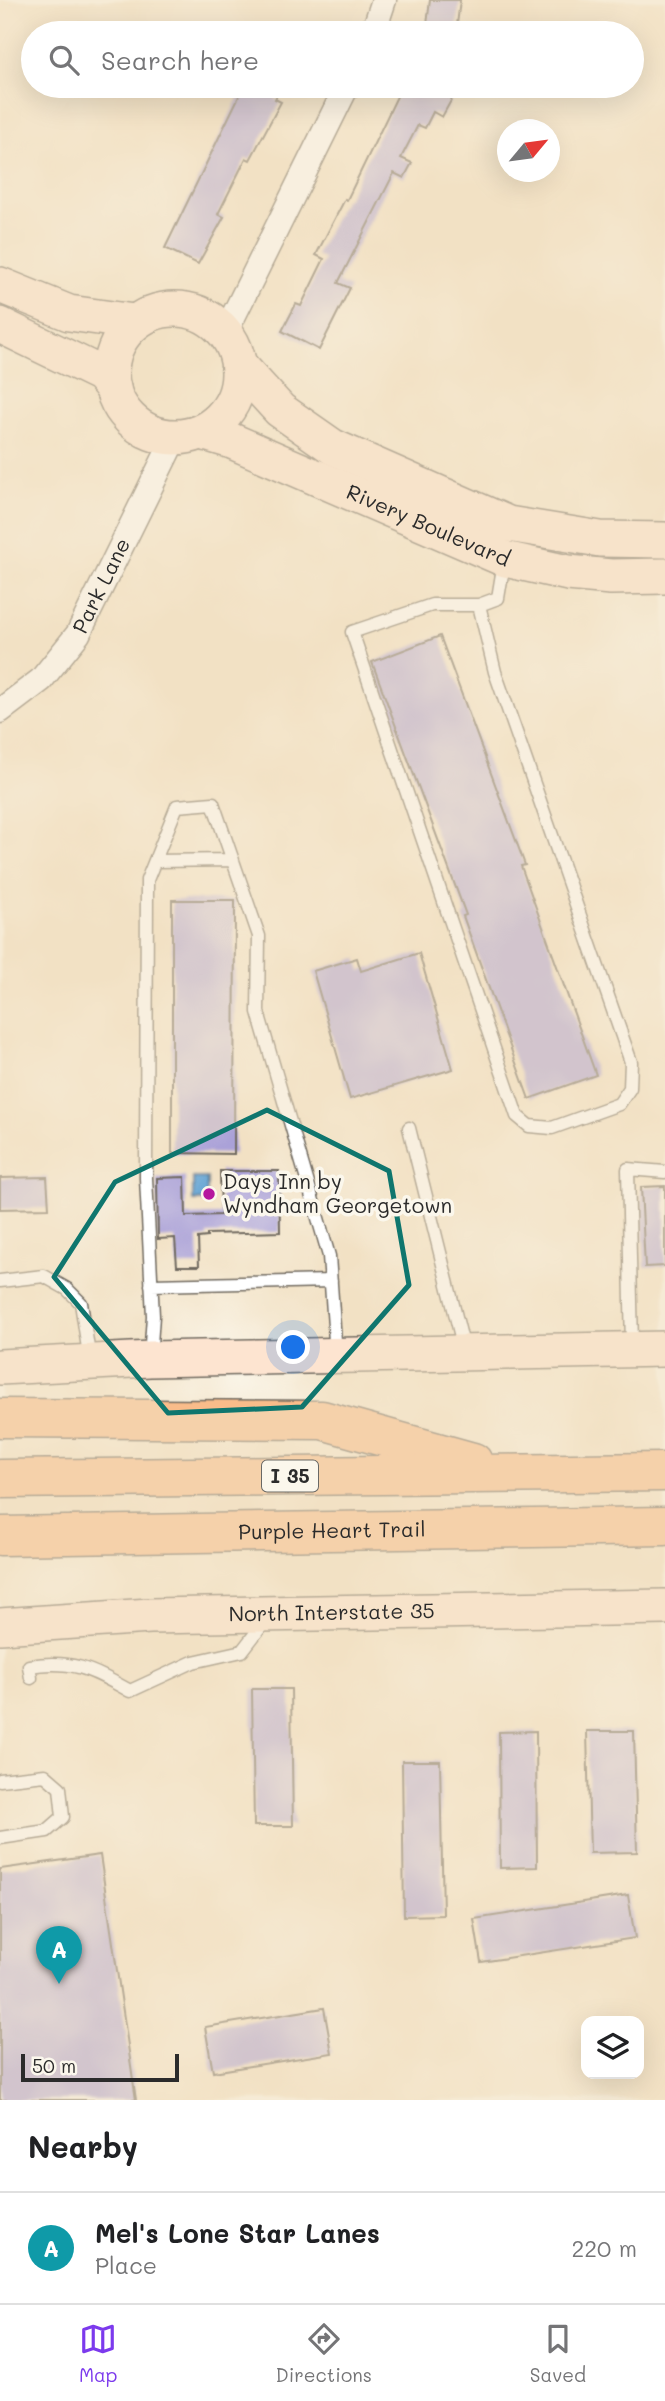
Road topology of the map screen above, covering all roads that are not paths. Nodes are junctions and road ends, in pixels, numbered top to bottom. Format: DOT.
graph roads {
  1 [pos="384,0"];
  2 [pos="377,21"];
  3 [pos="341,98"];
  4 [pos="0,285"];
  5 [pos="134,322"];
  6 [pos="0,325"];
  7 [pos="225,333"];
  8 [pos="239,365"];
  9 [pos="113,388"];
  10 [pos="188,434"];
  11 [pos="508,524"];
  12 [pos="665,540"];
  13 [pos="505,559"];
  14 [pos="665,576"];
  15 [pos="479,605"];
  16 [pos="0,712"];
  17 [pos="233,860"];
  18 [pos="155,861"];
  19 [pos="409,1128"];
  20 [pos="665,1172"];
  21 [pos="0,1281"];
  22 [pos="331,1281"];
  23 [pos="151,1285"];
  24 [pos="649,1350"];
  25 [pos="465,1353"];
  26 [pos="336,1355"];
  27 [pos="150,1359"];
  28 [pos="91,1363"];
  29 [pos="0,1367"];
  30 [pos="0,1418"];
  31 [pos="665,1472"];
  32 [pos="519,1474"];
  33 [pos="0,1479"];
  34 [pos="665,1526"];
  35 [pos="0,1535"];
  36 [pos="665,1607"];
  37 [pos="270,1614"];
  38 [pos="0,1626"];
  39 [pos="32,1678"];
  40 [pos="0,1780"];
  41 [pos="0,1838"];
  1 -- 2 [label="street"];
  3 -- 7 [label="street"];
  4 -- 5 [label="street"];
  5 -- 7 [label="street"];
  5 -- 9 [label="street"];
  6 -- 9 [label="street"];
  7 -- 8 [label="street"];
  8 -- 10 [label="street"];
  8 -- 11 [label="street, Rivery Boulevard"];
  9 -- 10 [label="street"];
  10 -- 13 [label="street, Rivery Boulevard"];
  10 -- 16 [label="street, Park Lane"];
  11 -- 12 [label="street, Rivery Boulevard"];
  11 -- 13 [label="street"];
  13 -- 14 [label="street, Rivery Boulevard"];
  13 -- 15 [label="lane"];
  15 -- 15 [label="lane"];
  17 -- 18 [label="lane"];
  17 -- 18 [label="lane"];
  17 -- 22 [label="lane"];
  18 -- 23 [label="lane"];
  19 -- 25 [label="lane"];
  20 -- 24 [label="lane"];
  21 -- 28 [label="lane"];
  22 -- 23 [label="lane"];
  22 -- 26 [label="lane"];
  23 -- 27 [label="lane"];
  24 -- 25 [label="street"];
  25 -- 26 [label="street"];
  26 -- 27 [label="street"];
  27 -- 28 [label="street"];
  28 -- 29 [label="street"];
  30 -- 32 [label="highway"];
  31 -- 32 [label="highway, I 35"];
  32 -- 33 [label="highway, I 35"];
  34 -- 35 [label="highway, Purple Heart Trail"];
  36 -- 37 [label="street, North Interstate 35"];
  37 -- 38 [label="street, North Interstate 35"];
  37 -- 39 [label="lane"];
  40 -- 41 [label="lane"];
}
